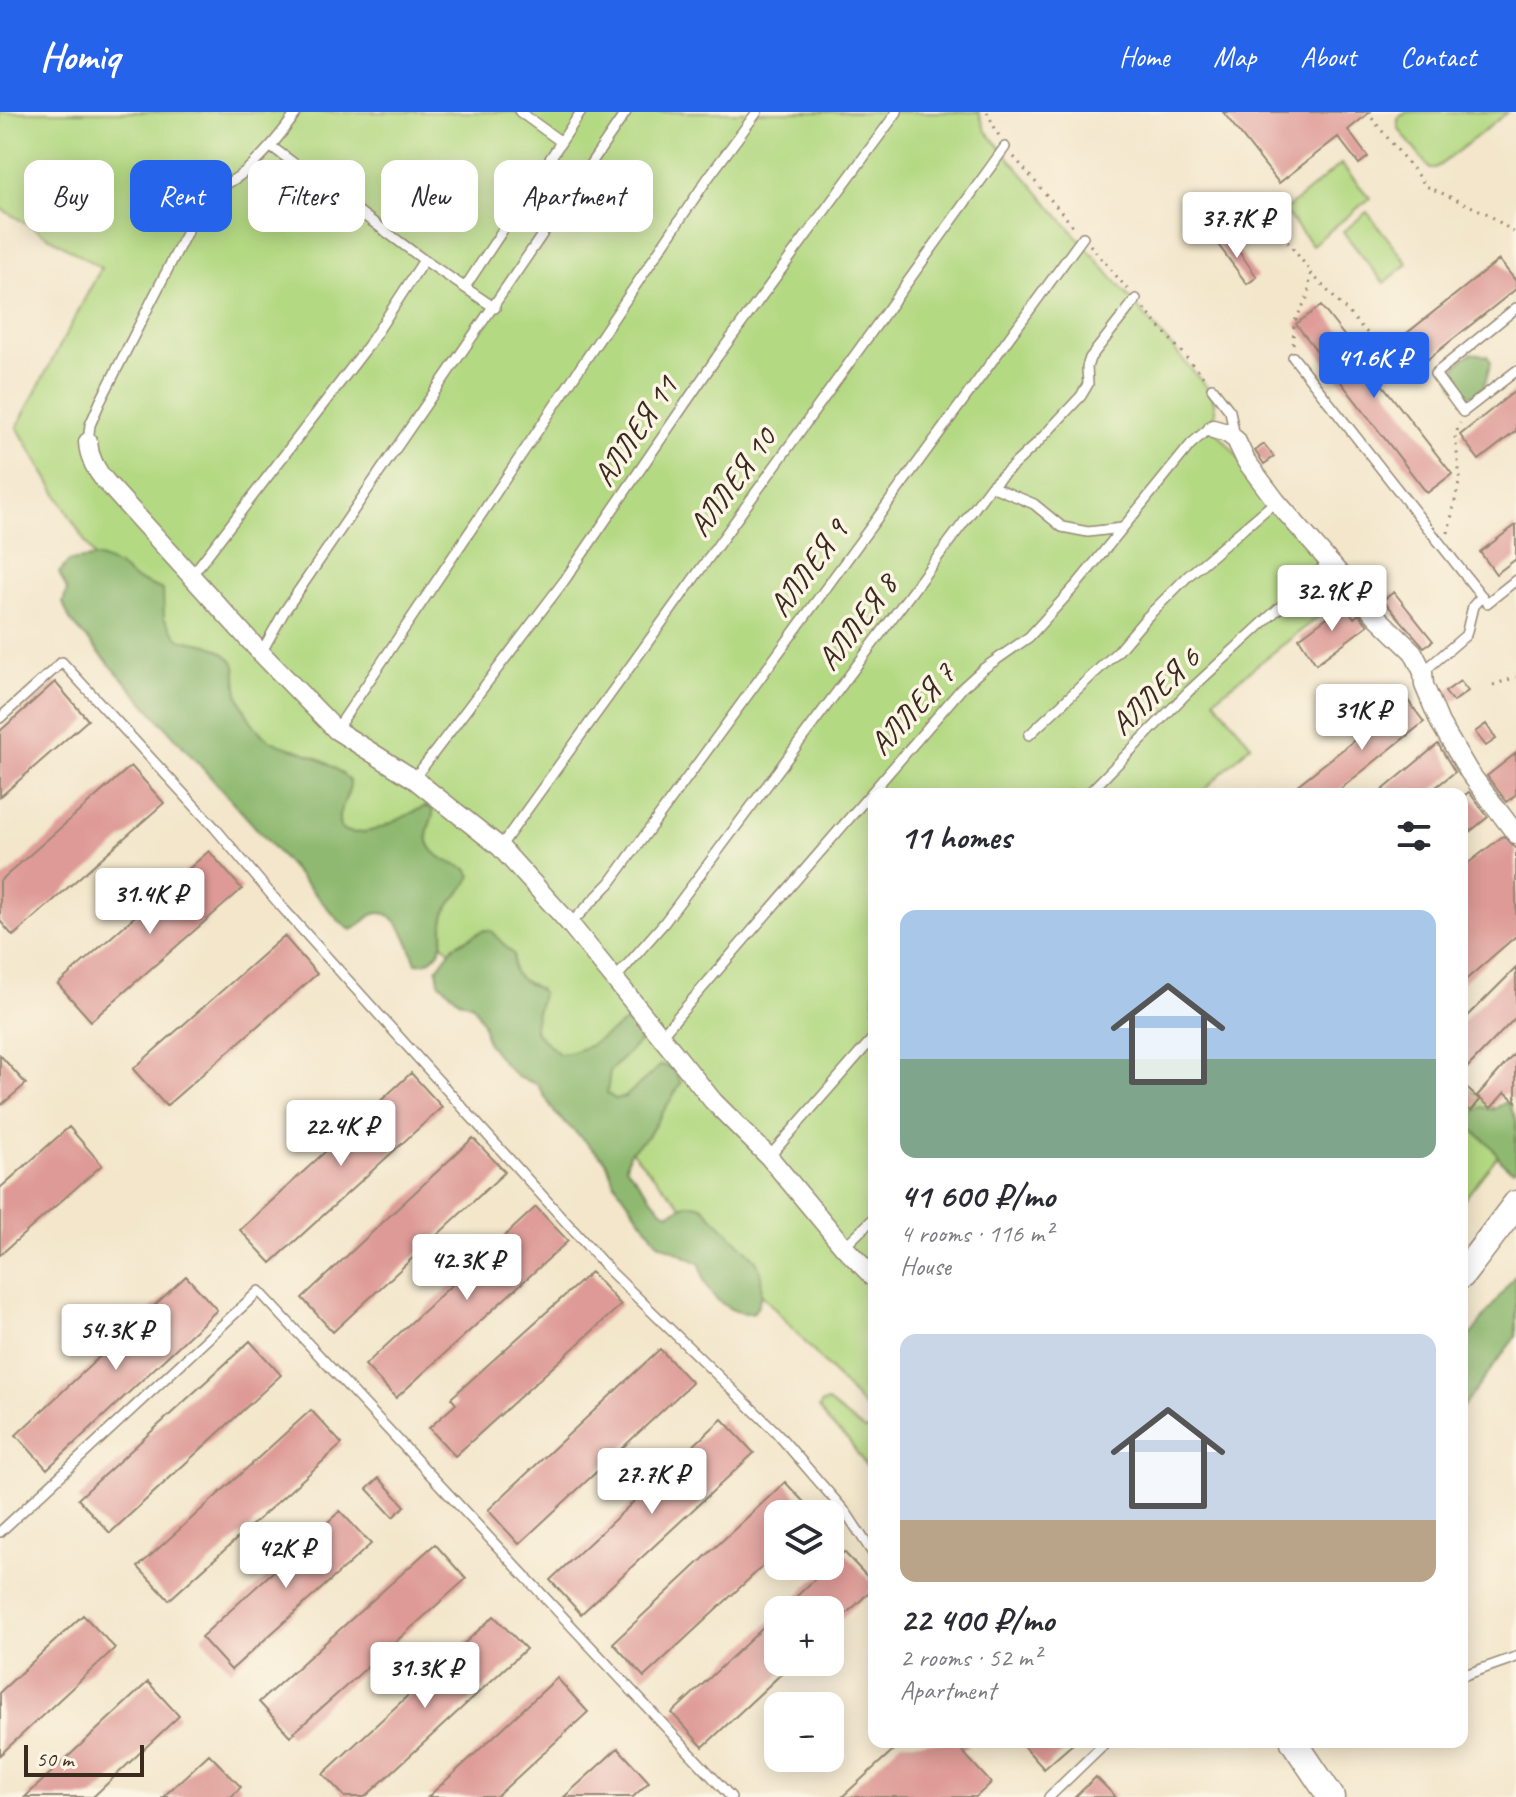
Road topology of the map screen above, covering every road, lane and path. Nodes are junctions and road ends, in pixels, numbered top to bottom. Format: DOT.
graph roads {
  1 [pos="297,112"];
  2 [pos="520,112"];
  3 [pos="581,112"];
  4 [pos="626,112"];
  5 [pos="757,112"];
  6 [pos="897,112"];
  7 [pos="987,112"];
  8 [pos="1367,112"];
  9 [pos="560,141"];
  10 [pos="272,147"];
  11 [pos="1005,147"];
  12 [pos="1258,204"];
  13 [pos="1516,234"];
  14 [pos="1083,237"];
  15 [pos="424,260"];
  16 [pos="1311,272"];
  17 [pos="465,287"];
  18 [pos="1136,299"];
  19 [pos="495,308"];
  20 [pos="1516,308"];
  21 [pos="1293,357"];
  22 [pos="1516,371"];
  23 [pos="1435,374"];
  24 [pos="1212,388"];
  25 [pos="1463,412"];
  26 [pos="1213,429"];
  27 [pos="1236,440"];
  28 [pos="88,442"];
  29 [pos="991,486"];
  30 [pos="1276,501"];
  31 [pos="1122,528"];
  32 [pos="1444,548"];
  33 [pos="1330,561"];
  34 [pos="192,575"];
  35 [pos="1516,580"];
  36 [pos="1482,596"];
  37 [pos="261,653"];
  38 [pos="1423,672"];
  39 [pos="1516,677"];
  40 [pos="1493,685"];
  41 [pos="0,718"];
  42 [pos="336,730"];
  43 [pos="1029,735"];
  44 [pos="414,779"];
  45 [pos="875,788"];
  46 [pos="1094,788"];
  47 [pos="868,797"];
  48 [pos="1516,834"];
  49 [pos="500,847"];
  50 [pos="570,924"];
  51 [pos="614,980"];
  52 [pos="660,1037"];
  53 [pos="868,1044"];
  54 [pos="769,1157"];
  55 [pos="1516,1204"];
  56 [pos="868,1224"];
  57 [pos="844,1247"];
  58 [pos="1468,1267"];
  59 [pos="868,1272"];
  60 [pos="0,1532"];
  61 [pos="868,1546"];
  62 [pos="1516,1657"];
  63 [pos="1468,1674"];
  64 [pos="1100,1748"];
  65 [pos="1298,1748"];
  66 [pos="731,1797"];
  67 [pos="1049,1797"];
  68 [pos="1331,1797"];
  1 -- 10 [label="lane"];
  2 -- 9 [label="lane"];
  3 -- 9 [label="lane"];
  4 -- 19 [label="lane"];
  5 -- 42 [label="lane"];
  6 -- 44 [label="lane, АЛЛЕЯ 11"];
  7 -- 11 [label="path"];
  8 -- 13 [label="path"];
  9 -- 17 [label="lane"];
  10 -- 15 [label="lane"];
  10 -- 28 [label="lane"];
  11 -- 14 [label="path"];
  11 -- 49 [label="lane, АЛЛЕЯ 10"];
  12 -- 16 [label="path"];
  14 -- 18 [label="path"];
  14 -- 50 [label="lane, АЛЛЕЯ 9"];
  15 -- 17 [label="lane"];
  15 -- 34 [label="lane"];
  16 -- 21 [label="path"];
  16 -- 23 [label="path"];
  17 -- 19 [label="lane"];
  18 -- 24 [label="path"];
  18 -- 29 [label="lane, АЛЛЕЯ 8"];
  19 -- 37 [label="lane"];
  20 -- 23 [label="lane"];
  21 -- 32 [label="lane"];
  22 -- 25 [label="lane"];
  23 -- 25 [label="lane"];
  24 -- 27 [label="lane"];
  25 -- 32 [label="path"];
  26 -- 27 [label="street"];
  26 -- 31 [label="lane, АЛЛЕЯ 7"];
  27 -- 30 [label="street"];
  28 -- 34 [label="street"];
  29 -- 31 [label="lane"];
  29 -- 51 [label="lane, АЛЛЕЯ 8"];
  30 -- 33 [label="street"];
  30 -- 43 [label="lane"];
  31 -- 45 [label="lane, АЛЛЕЯ 7"];
  32 -- 36 [label="lane"];
  33 -- 38 [label="street"];
  33 -- 46 [label="lane, АЛЛЕЯ 6"];
  34 -- 37 [label="street"];
  35 -- 36 [label="lane"];
  36 -- 38 [label="lane"];
  37 -- 42 [label="street"];
  38 -- 48 [label="street"];
  39 -- 40 [label="path"];
  41 -- 61 [label="lane"];
  42 -- 44 [label="street"];
  44 -- 49 [label="street"];
  47 -- 52 [label="lane, АЛЛЕЯ 7"];
  49 -- 50 [label="street"];
  50 -- 51 [label="street"];
  51 -- 52 [label="street"];
  52 -- 54 [label="street"];
  53 -- 54 [label="lane"];
  54 -- 57 [label="street"];
  55 -- 58 [label="street"];
  56 -- 57 [label="lane"];
  57 -- 59 [label="street"];
  60 -- 66 [label="lane"];
  62 -- 63 [label="lane"];
  64 -- 67 [label="lane"];
  65 -- 68 [label="street"];
}
